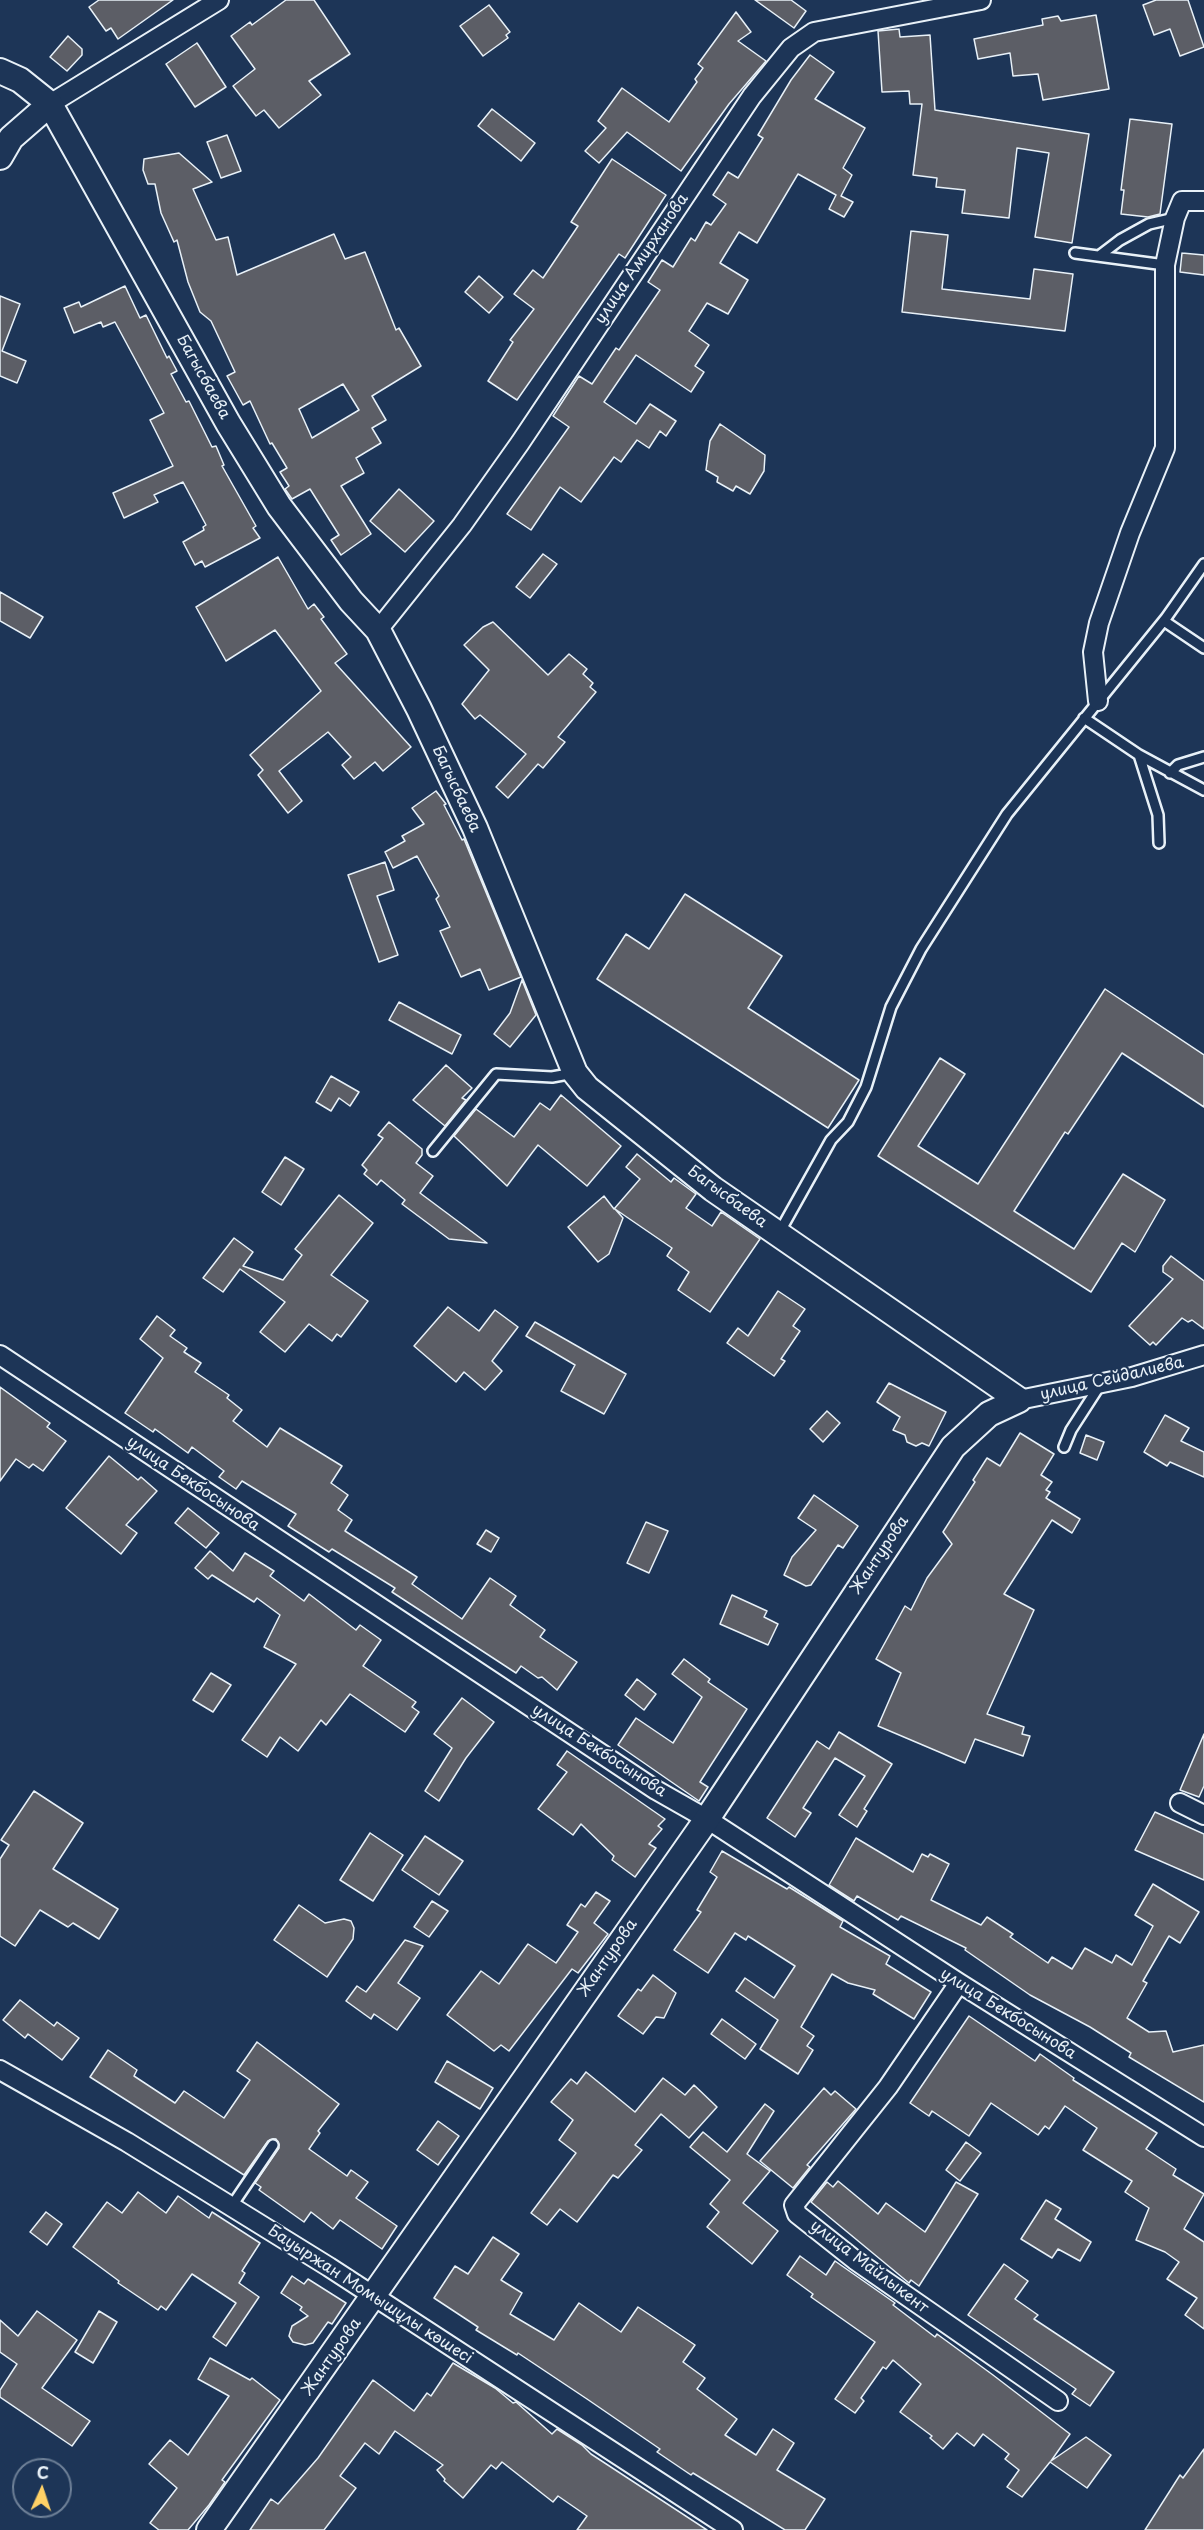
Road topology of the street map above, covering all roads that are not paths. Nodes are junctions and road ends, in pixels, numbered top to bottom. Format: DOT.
graph roads {
  1 [pos="219,0"];
  2 [pos="981,0"];
  3 [pos="899,7"];
  4 [pos="0,71"];
  5 [pos="50,104"];
  6 [pos="0,157"];
  7 [pos="1204,201"];
  8 [pos="1174,218"];
  9 [pos="1075,253"];
  10 [pos="1100,256"];
  11 [pos="1165,265"];
  12 [pos="1204,564"];
  13 [pos="1164,621"];
  14 [pos="378,630"];
  15 [pos="1204,648"];
  16 [pos="1098,701"];
  17 [pos="1084,718"];
  18 [pos="1139,755"];
  19 [pos="1204,757"];
  20 [pos="1170,772"];
  21 [pos="1204,790"];
  22 [pos="1159,843"];
  23 [pos="575,1073"];
  24 [pos="433,1151"];
  25 [pos="778,1235"];
  26 [pos="0,1355"];
  27 [pos="1204,1355"];
  28 [pos="1102,1383"];
  29 [pos="1019,1400"];
  30 [pos="1064,1447"];
  31 [pos="1180,1803"];
  32 [pos="1204,1815"];
  33 [pos="707,1819"];
  34 [pos="958,1983"];
  35 [pos="0,2070"];
  36 [pos="1204,2138"];
  37 [pos="273,2145"];
  38 [pos="231,2206"];
  39 [pos="374,2298"];
  40 [pos="1058,2401"];
  41 [pos="209,2530"];
  42 [pos="733,2530"];
  1 -- 5 [label="street"];
  2 -- 3 [label="street, улица Амирханова"];
  3 -- 14 [label="street, улица Амирханова"];
  4 -- 5 [label="street, Багысбаева"];
  5 -- 6 [label="street"];
  5 -- 14 [label="street, Багысбаева"];
  7 -- 8 [label="street"];
  8 -- 10 [label="lane"];
  8 -- 11 [label="street"];
  9 -- 10 [label="lane"];
  10 -- 11 [label="lane"];
  11 -- 16 [label="street"];
  12 -- 13 [label="lane"];
  13 -- 15 [label="lane"];
  13 -- 16 [label="lane"];
  14 -- 23 [label="street, Багысбаева"];
  16 -- 17 [label="lane"];
  17 -- 18 [label="lane"];
  17 -- 25 [label="lane"];
  18 -- 20 [label="lane"];
  18 -- 22 [label="lane"];
  19 -- 20 [label="lane"];
  20 -- 21 [label="lane"];
  23 -- 24 [label="lane"];
  23 -- 25 [label="street, Багысбаева"];
  25 -- 29 [label="street, Багысбаева"];
  26 -- 33 [label="street, улица Бекбосынова"];
  27 -- 28 [label="street, улица Сейдалиева"];
  28 -- 29 [label="street, улица Сейдалиева"];
  28 -- 30 [label="lane"];
  29 -- 33 [label="street, Жантурова"];
  31 -- 32 [label="street"];
  33 -- 34 [label="street, улица Бекбосынова"];
  33 -- 39 [label="street, Жантурова"];
  34 -- 36 [label="street, улица Бекбосынова"];
  34 -- 40 [label="street, улица Майлыкент"];
  35 -- 38 [label="street, Бауыржан Момышұлы көшесі"];
  37 -- 38 [label="lane"];
  38 -- 39 [label="street, Бауыржан Момышұлы көшесі"];
  39 -- 41 [label="street, Жантурова"];
  39 -- 42 [label="street, Бауыржан Момышұлы көшесі"];
}
